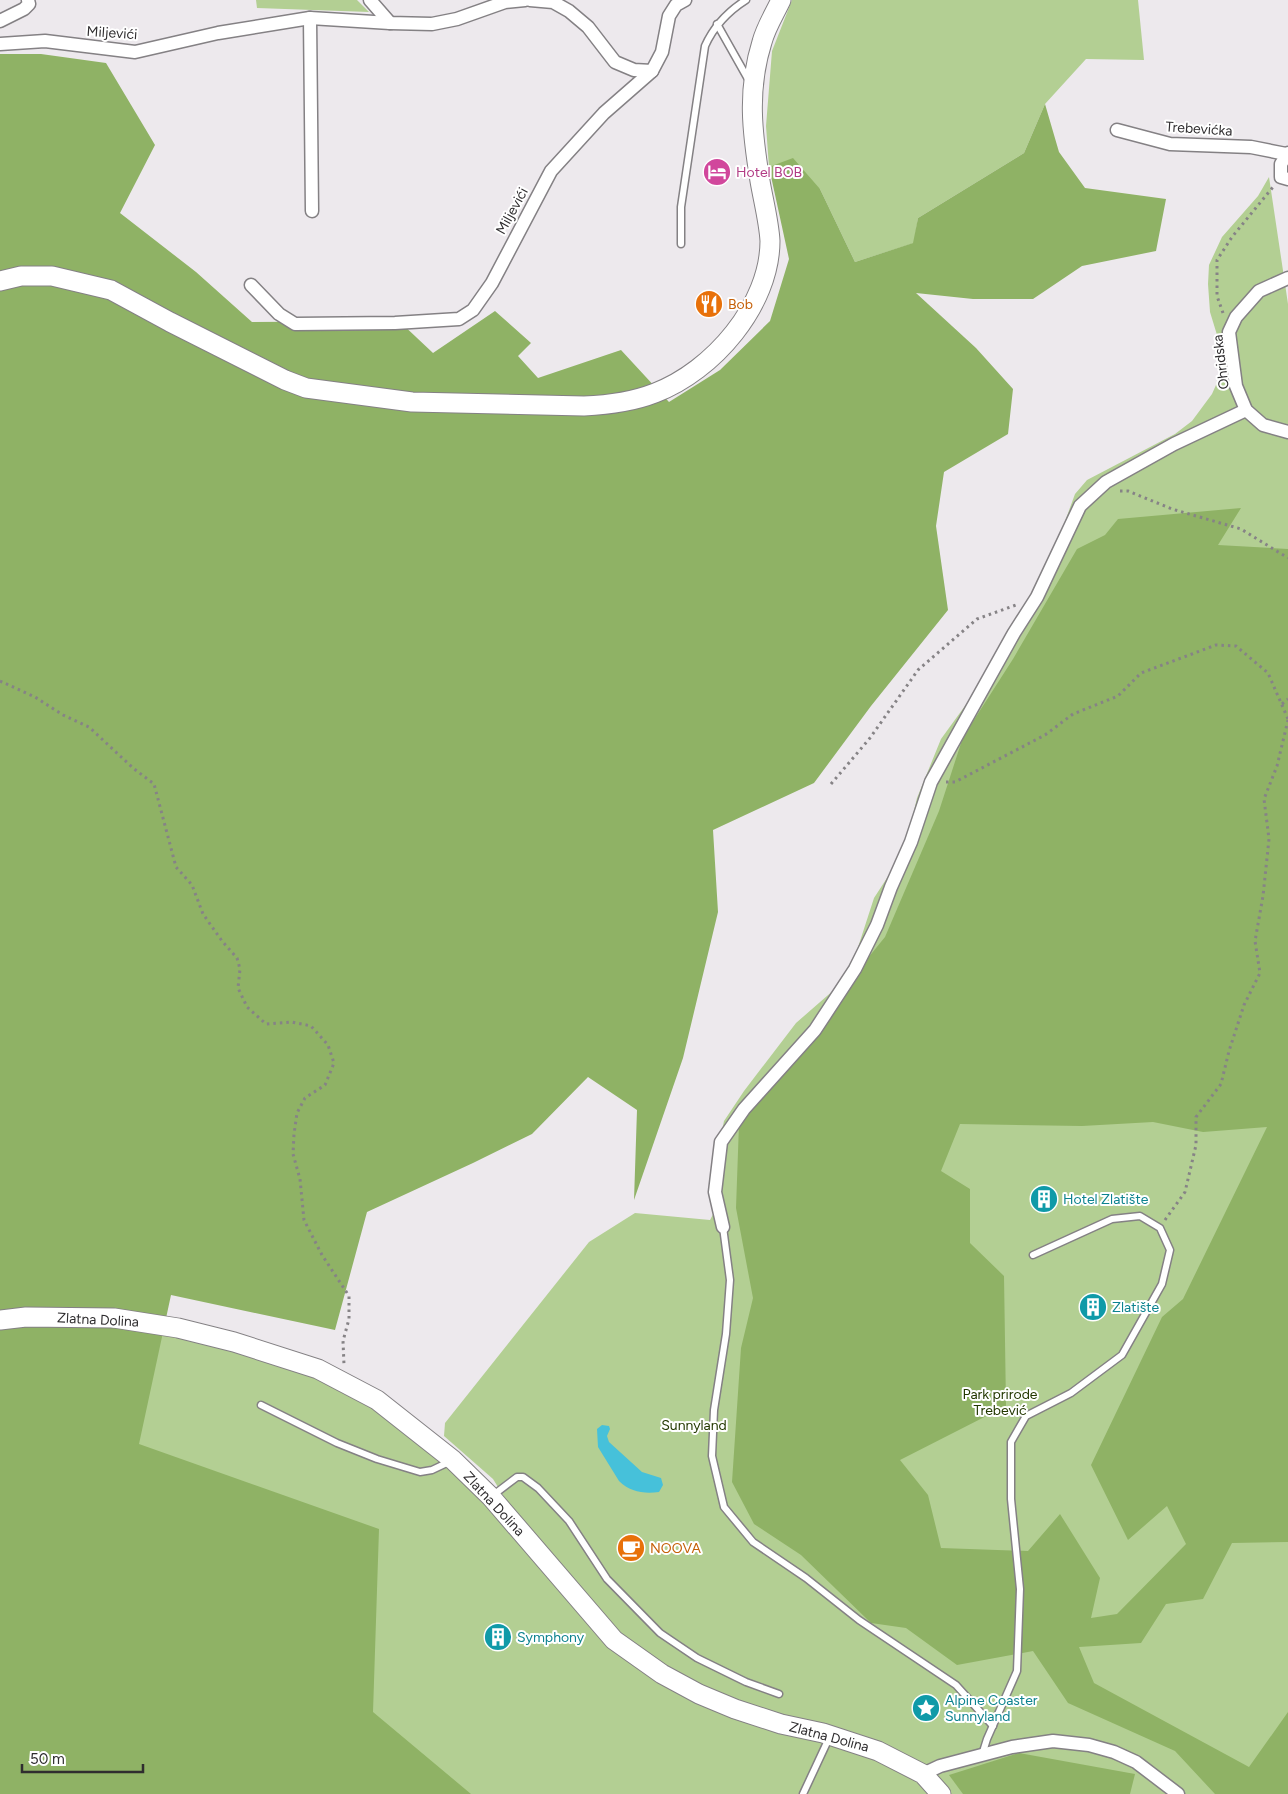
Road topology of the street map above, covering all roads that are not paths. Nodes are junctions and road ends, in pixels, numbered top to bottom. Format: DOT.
graph roads {
  1 [pos="28,0"];
  2 [pos="370,0"];
  3 [pos="525,0"];
  4 [pos="530,0"];
  5 [pos="684,0"];
  6 [pos="746,0"];
  7 [pos="781,0"];
  8 [pos="310,18"];
  9 [pos="0,21"];
  10 [pos="390,24"];
  11 [pos="716,24"];
  12 [pos="0,44"];
  13 [pos="652,71"];
  14 [pos="753,87"];
  15 [pos="1117,130"];
  16 [pos="1287,154"];
  17 [pos="1284,178"];
  18 [pos="312,211"];
  19 [pos="681,244"];
  20 [pos="1288,278"];
  21 [pos="0,281"];
  22 [pos="251,285"];
  23 [pos="1246,410"];
  24 [pos="1288,432"];
  25 [pos="723,1227"];
  26 [pos="1033,1255"];
  27 [pos="0,1320"];
  28 [pos="261,1405"];
  29 [pos="453,1460"];
  30 [pos="491,1497"];
  31 [pos="779,1694"];
  32 [pos="993,1726"];
  33 [pos="830,1735"];
  34 [pos="982,1755"];
  35 [pos="923,1774"];
  36 [pos="803,1794"];
  37 [pos="941,1794"];
  38 [pos="1178,1794"];
  1 -- 9 [label="street"];
  2 -- 10 [label="street"];
  3 -- 10 [label="street, Miljevići"];
  4 -- 13 [label="street"];
  5 -- 13 [label="street"];
  6 -- 11 [label="lane"];
  7 -- 14 [label="main road"];
  8 -- 10 [label="street, Miljevići"];
  8 -- 12 [label="street, Miljevići"];
  8 -- 18 [label="street"];
  11 -- 14 [label="lane"];
  11 -- 19 [label="lane"];
  13 -- 22 [label="street, Miljevići"];
  14 -- 21 [label="main road"];
  15 -- 16 [label="street, Trebevićka"];
  16 -- 17 [label="street"];
  20 -- 23 [label="street, Ohridska"];
  23 -- 24 [label="street"];
  23 -- 25 [label="street"];
  25 -- 32 [label="lane"];
  26 -- 32 [label="lane"];
  27 -- 29 [label="main road, Zlatna Dolina"];
  28 -- 29 [label="lane"];
  29 -- 30 [label="main road, Zlatna Dolina"];
  30 -- 31 [label="lane"];
  30 -- 33 [label="main road, Zlatna Dolina"];
  32 -- 34 [label="lane"];
  33 -- 35 [label="main road, Zlatna Dolina"];
  33 -- 36 [label="lane"];
  34 -- 35 [label="street"];
  34 -- 38 [label="street"];
  35 -- 37 [label="main road, Zlatna Dolina"];
}
